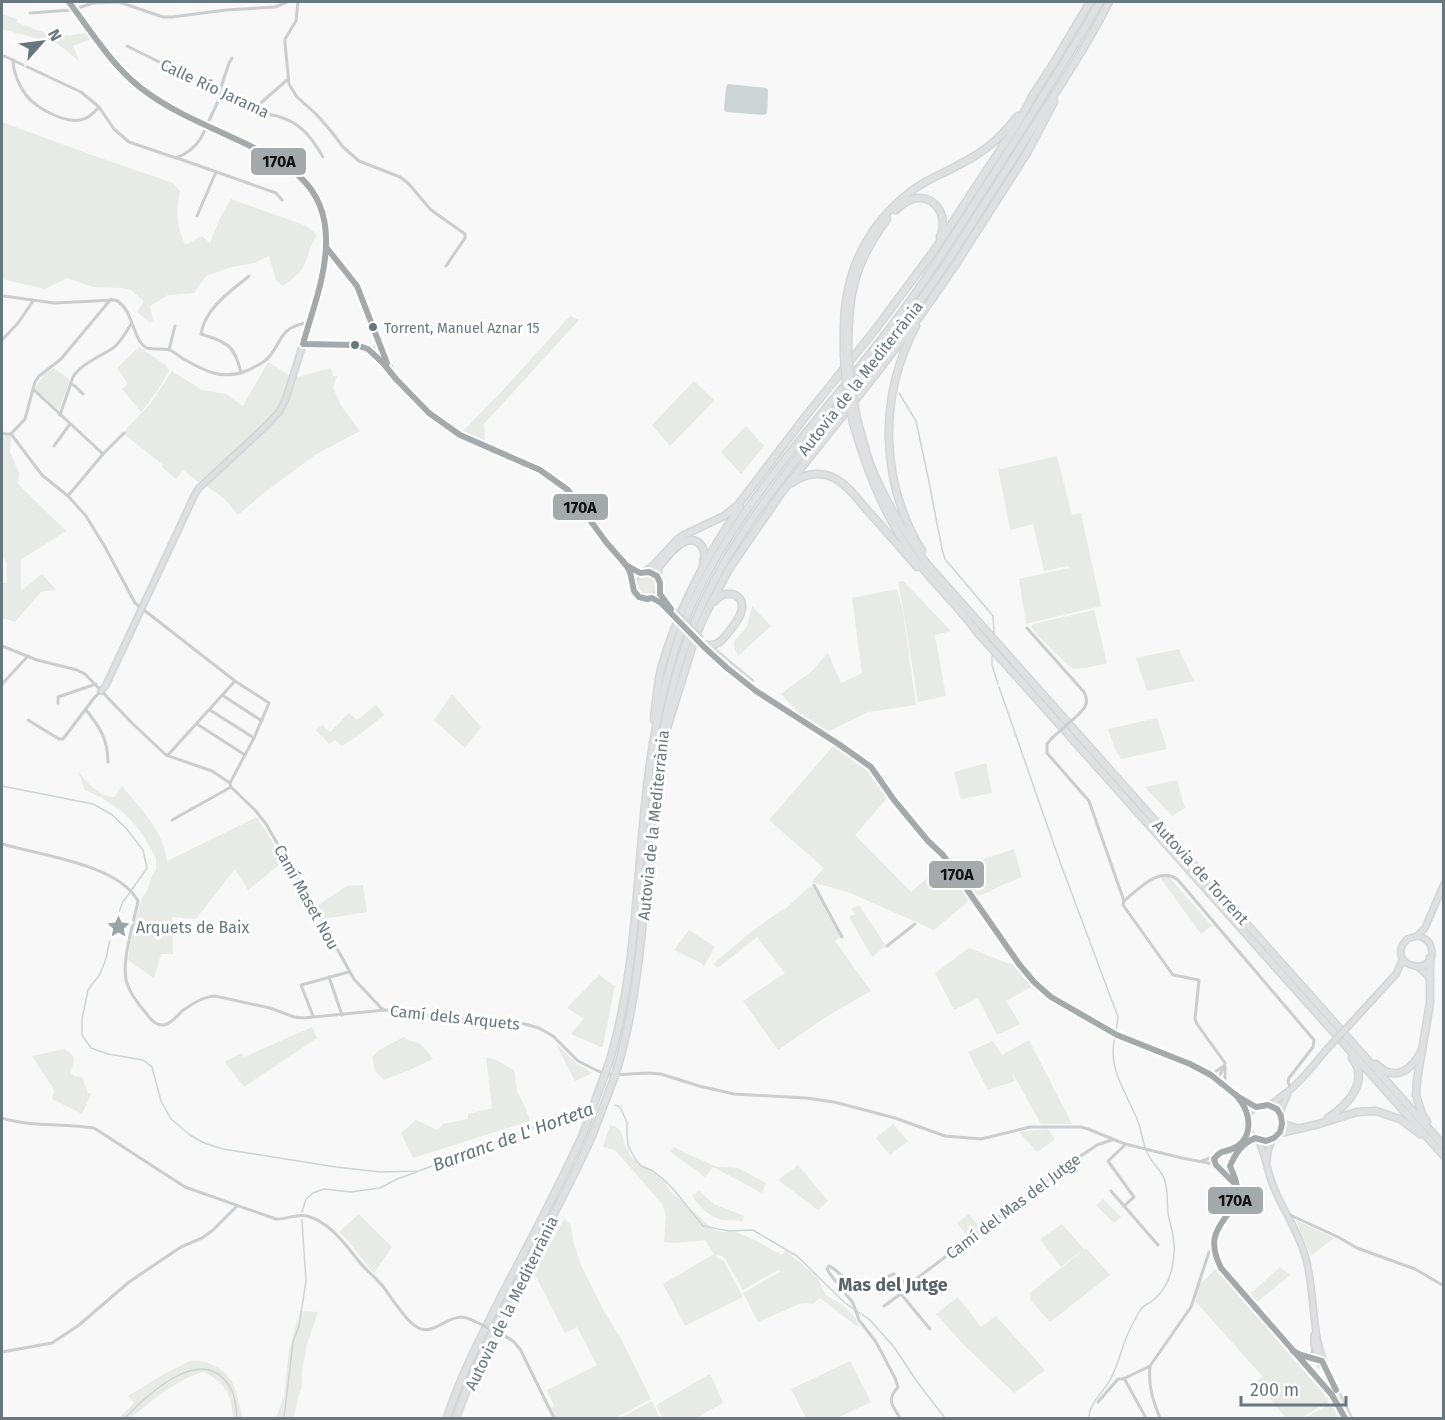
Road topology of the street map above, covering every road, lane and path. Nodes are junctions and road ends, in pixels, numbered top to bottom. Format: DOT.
graph roads {
  1 [pos="69,2"];
  2 [pos="287,2"];
  3 [pos="298,2"];
  4 [pos="1090,2"];
  5 [pos="1100,2"];
  6 [pos="1109,2"];
  7 [pos="74,9"];
  8 [pos="30,13"];
  9 [pos="127,46"];
  10 [pos="2,55"];
  11 [pos="232,58"];
  12 [pos="13,60"];
  13 [pos="287,80"];
  14 [pos="1059,88"];
  15 [pos="219,93"];
  16 [pos="1033,96"];
  17 [pos="99,107"];
  18 [pos="254,109"];
  19 [pos="207,125"];
  20 [pos="176,158"];
  21 [pos="323,158"];
  22 [pos="216,172"];
  23 [pos="282,200"];
  24 [pos="197,216"];
  25 [pos="326,247"];
  26 [pos="929,255"];
  27 [pos="446,266"];
  28 [pos="249,276"];
  29 [pos="4,296"];
  30 [pos="111,299"];
  31 [pos="33,301"];
  32 [pos="923,312"];
  33 [pos="308,322"];
  34 [pos="132,323"];
  35 [pos="175,326"];
  36 [pos="376,336"];
  37 [pos="2,340"];
  38 [pos="303,344"];
  39 [pos="169,350"];
  40 [pos="372,352"];
  41 [pos="846,354"];
  42 [pos="391,372"];
  43 [pos="241,373"];
  44 [pos="71,384"];
  45 [pos="33,389"];
  46 [pos="83,394"];
  47 [pos="60,415"];
  48 [pos="855,421"];
  49 [pos="70,424"];
  50 [pos="2,433"];
  51 [pos="124,433"];
  52 [pos="11,434"];
  53 [pos="54,446"];
  54 [pos="103,454"];
  55 [pos="760,476"];
  56 [pos="68,496"];
  57 [pos="780,496"];
  58 [pos="626,565"];
  59 [pos="643,572"];
  60 [pos="699,573"];
  61 [pos="658,576"];
  62 [pos="633,582"];
  63 [pos="659,591"];
  64 [pos="652,598"];
  65 [pos="958,598"];
  66 [pos="709,608"];
  67 [pos="141,609"];
  68 [pos="673,614"];
  69 [pos="1027,628"];
  70 [pos="977,632"];
  71 [pos="702,642"];
  72 [pos="2,646"];
  73 [pos="28,656"];
  74 [pos="235,681"];
  75 [pos="2,684"];
  76 [pos="96,684"];
  77 [pos="101,692"];
  78 [pos="222,695"];
  79 [pos="58,703"];
  80 [pos="86,709"];
  81 [pos="209,710"];
  82 [pos="28,720"];
  83 [pos="262,721"];
  84 [pos="197,724"];
  85 [pos="254,738"];
  86 [pos="662,740"];
  87 [pos="168,755"];
  88 [pos="245,755"];
  89 [pos="650,759"];
  90 [pos="108,762"];
  91 [pos="231,785"];
  92 [pos="172,820"];
  93 [pos="2,844"];
  94 [pos="1443,884"];
  95 [pos="814,885"];
  96 [pos="1124,901"];
  97 [pos="1244,920"];
  98 [pos="915,924"];
  99 [pos="1425,928"];
  100 [pos="1417,936"];
  101 [pos="842,937"];
  102 [pos="1426,939"];
  103 [pos="887,946"];
  104 [pos="1403,958"];
  105 [pos="1430,958"];
  106 [pos="1416,966"];
  107 [pos="349,972"];
  108 [pos="1396,974"];
  109 [pos="329,977"];
  110 [pos="1431,982"];
  111 [pos="1292,986"];
  112 [pos="385,1010"];
  113 [pos="342,1014"];
  114 [pos="313,1016"];
  115 [pos="1422,1050"];
  116 [pos="1225,1064"];
  117 [pos="1211,1075"];
  118 [pos="1217,1080"];
  119 [pos="1225,1086"];
  120 [pos="1290,1090"];
  121 [pos="1237,1096"];
  122 [pos="1269,1105"];
  123 [pos="1256,1107"];
  124 [pos="1280,1113"];
  125 [pos="1248,1117"];
  126 [pos="2,1118"];
  127 [pos="1283,1124"];
  128 [pos="1319,1124"];
  129 [pos="1296,1128"];
  130 [pos="1249,1130"];
  131 [pos="1280,1133"];
  132 [pos="1257,1139"];
  133 [pos="1112,1140"];
  134 [pos="1272,1140"];
  135 [pos="1125,1143"];
  136 [pos="1443,1143"];
  137 [pos="1224,1151"];
  138 [pos="1215,1156"];
  139 [pos="1443,1158"];
  140 [pos="1232,1159"];
  141 [pos="1201,1161"];
  142 [pos="1267,1163"];
  143 [pos="1216,1165"];
  144 [pos="1230,1166"];
  145 [pos="1220,1168"];
  146 [pos="1238,1188"];
  147 [pos="1110,1191"];
  148 [pos="238,1205"];
  149 [pos="1124,1206"];
  150 [pos="1285,1213"];
  151 [pos="1158,1245"];
  152 [pos="1214,1249"];
  153 [pos="908,1285"];
  154 [pos="1443,1286"];
  155 [pos="1312,1293"];
  156 [pos="901,1294"];
  157 [pos="884,1306"];
  158 [pos="930,1329"];
  159 [pos="1314,1345"];
  160 [pos="1292,1350"];
  161 [pos="2,1352"];
  162 [pos="1305,1357"];
  163 [pos="1318,1360"];
  164 [pos="1150,1366"];
  165 [pos="1308,1369"];
  166 [pos="1124,1377"];
  167 [pos="1098,1402"];
  168 [pos="1341,1407"];
  169 [pos="447,1419"];
  170 [pos="456,1419"];
  171 [pos="554,1419"];
  172 [pos="900,1419"];
  173 [pos="1146,1419"];
  174 [pos="1160,1419"];
  175 [pos="1347,1419"];
  1 -- 7 [label="street"];
  2 -- 7 [label="street"];
  3 -- 13 [label="street"];
  4 -- 16 [label="highway"];
  5 -- 89 [label="highway, Autovia de la Mediterrània"];
  6 -- 14 [label="highway, Autovia de la Mediterrània"];
  7 -- 8 [label="street"];
  7 -- 19 [label="street"];
  9 -- 15 [label="street, Calle Río Jarama"];
  10 -- 12 [label="street"];
  11 -- 15 [label="street"];
  12 -- 17 [label="street"];
  12 -- 17 [label="street"];
  13 -- 18 [label="street"];
  13 -- 27 [label="street"];
  14 -- 32 [label="highway"];
  14 -- 86 [label="highway, Autovia de la Mediterrània"];
  15 -- 18 [label="street, Calle Río Jarama"];
  15 -- 19 [label="street"];
  16 -- 26 [label="highway"];
  16 -- 41 [label="highway"];
  17 -- 20 [label="street"];
  18 -- 21 [label="street, Calle Río Jarama"];
  19 -- 20 [label="street"];
  19 -- 25 [label="street"];
  20 -- 22 [label="street"];
  22 -- 23 [label="street"];
  22 -- 24 [label="street"];
  25 -- 33 [label="street"];
  25 -- 36 [label="street"];
  26 -- 41 [label="highway"];
  26 -- 55 [label="highway"];
  28 -- 43 [label="street"];
  29 -- 31 [label="street"];
  30 -- 31 [label="street"];
  30 -- 34 [label="street"];
  30 -- 45 [label="street"];
  31 -- 37 [label="street"];
  32 -- 57 [label="highway"];
  32 -- 65 [label="highway"];
  33 -- 38 [label="street"];
  33 -- 43 [label="street"];
  34 -- 39 [label="street"];
  34 -- 44 [label="street"];
  35 -- 39 [label="street"];
  36 -- 40 [label="street"];
  36 -- 42 [label="street"];
  38 -- 40 [label="street"];
  38 -- 67 [label="street"];
  39 -- 43 [label="street"];
  40 -- 42 [label="street"];
  41 -- 48 [label="highway, bridge"];
  42 -- 58 [label="street"];
  44 -- 46 [label="street"];
  44 -- 47 [label="street"];
  45 -- 47 [label="street"];
  45 -- 52 [label="street"];
  47 -- 49 [label="street"];
  48 -- 65 [label="highway"];
  48 -- 70 [label="highway"];
  49 -- 53 [label="street"];
  49 -- 54 [label="street"];
  50 -- 52 [label="street"];
  51 -- 54 [label="street"];
  52 -- 56 [label="street"];
  54 -- 56 [label="street"];
  55 -- 59 [label="highway"];
  55 -- 60 [label="highway"];
  56 -- 67 [label="street"];
  57 -- 66 [label="highway"];
  57 -- 70 [label="highway"];
  58 -- 59 [label="street"];
  58 -- 62 [label="street"];
  59 -- 61 [label="street"];
  59 -- 62 [label="street"];
  60 -- 61 [label="highway"];
  60 -- 89 [label="highway"];
  61 -- 63 [label="street"];
  62 -- 64 [label="street"];
  63 -- 64 [label="street"];
  63 -- 68 [label="street"];
  64 -- 68 [label="street"];
  65 -- 97 [label="highway, Autovia de Torrent"];
  66 -- 71 [label="highway"];
  66 -- 86 [label="highway"];
  67 -- 74 [label="street"];
  67 -- 77 [label="street"];
  68 -- 71 [label="street, bridge"];
  69 -- 96 [label="street, bridge"];
  70 -- 111 [label="highway, Autovia de Torrent"];
  71 -- 117 [label="street"];
  72 -- 73 [label="street"];
  73 -- 75 [label="street"];
  73 -- 76 [label="street"];
  74 -- 78 [label="street"];
  74 -- 83 [label="street"];
  76 -- 77 [label="street"];
  76 -- 79 [label="street"];
  77 -- 80 [label="street"];
  77 -- 87 [label="street"];
  78 -- 81 [label="street"];
  78 -- 83 [label="street"];
  80 -- 82 [label="street"];
  80 -- 90 [label="street"];
  81 -- 84 [label="street"];
  81 -- 85 [label="street"];
  83 -- 85 [label="street"];
  84 -- 87 [label="street"];
  84 -- 88 [label="street"];
  85 -- 88 [label="street"];
  86 -- 170 [label="highway, Autovia de la Mediterrània, bridge"];
  87 -- 91 [label="street, Camí Maset Nou"];
  88 -- 91 [label="street"];
  89 -- 169 [label="highway, Autovia de la Mediterrània, bridge"];
  91 -- 92 [label="street"];
  91 -- 107 [label="street, Camí Maset Nou"];
  93 -- 114 [label="street, Camí dels Arquets"];
  94 -- 99 [label="street"];
  95 -- 101 [label="street"];
  96 -- 116 [label="street"];
  96 -- 120 [label="street"];
  97 -- 115 [label="highway"];
  97 -- 136 [label="highway, Autovia de Torrent"];
  98 -- 103 [label="street"];
  99 -- 100 [label="street"];
  99 -- 102 [label="street"];
  100 -- 102 [label="street"];
  100 -- 104 [label="street"];
  102 -- 105 [label="street"];
  104 -- 106 [label="street"];
  104 -- 108 [label="street"];
  105 -- 106 [label="street"];
  105 -- 110 [label="highway"];
  106 -- 108 [label="street"];
  106 -- 110 [label="highway"];
  107 -- 109 [label="street"];
  107 -- 112 [label="street, Camí Maset Nou"];
  108 -- 120 [label="street, bridge"];
  109 -- 113 [label="street"];
  109 -- 114 [label="street"];
  110 -- 115 [label="highway"];
  111 -- 128 [label="highway"];
  111 -- 139 [label="highway, Autovia de Torrent"];
  112 -- 113 [label="street, Camí dels Arquets"];
  112 -- 133 [label="street, Camí dels Arquets"];
  113 -- 114 [label="street, Camí dels Arquets"];
  115 -- 136 [label="highway"];
  116 -- 117 [label="street"];
  116 -- 118 [label="street"];
  116 -- 119 [label="street"];
  117 -- 118 [label="street"];
  118 -- 119 [label="street"];
  119 -- 121 [label="street"];
  120 -- 122 [label="street"];
  120 -- 124 [label="street"];
  121 -- 123 [label="street"];
  121 -- 125 [label="street"];
  122 -- 123 [label="street"];
  122 -- 124 [label="street"];
  123 -- 125 [label="street"];
  124 -- 127 [label="street"];
  125 -- 130 [label="street"];
  126 -- 148 [label="street"];
  127 -- 129 [label="highway"];
  127 -- 131 [label="street"];
  128 -- 129 [label="highway"];
  128 -- 139 [label="highway"];
  129 -- 131 [label="highway"];
  130 -- 132 [label="street"];
  130 -- 137 [label="street"];
  131 -- 134 [label="street"];
  132 -- 134 [label="street"];
  132 -- 140 [label="street"];
  132 -- 142 [label="street"];
  133 -- 135 [label="street, Camí dels Arquets"];
  133 -- 153 [label="street, Camí del Mas del Jutge"];
  134 -- 142 [label="street"];
  135 -- 141 [label="street, Camí dels Arquets"];
  135 -- 149 [label="street"];
  137 -- 138 [label="street"];
  137 -- 140 [label="street"];
  138 -- 141 [label="street"];
  138 -- 143 [label="street"];
  140 -- 144 [label="street"];
  141 -- 143 [label="street, Camí dels Arquets"];
  142 -- 150 [label="street"];
  143 -- 145 [label="street"];
  144 -- 145 [label="street"];
  144 -- 146 [label="street"];
  145 -- 146 [label="street"];
  146 -- 152 [label="street"];
  147 -- 149 [label="street"];
  148 -- 161 [label="street"];
  148 -- 171 [label="street, bridge"];
  149 -- 151 [label="street"];
  150 -- 154 [label="street"];
  150 -- 155 [label="street"];
  152 -- 160 [label="street"];
  152 -- 164 [label="street"];
  153 -- 156 [label="street, Camí del Mas del Jutge"];
  153 -- 172 [label="street"];
  155 -- 159 [label="street"];
  155 -- 163 [label="street"];
  156 -- 157 [label="street, Camí del Mas del Jutge"];
  156 -- 158 [label="street"];
  159 -- 162 [label="street"];
  159 -- 163 [label="street"];
  160 -- 162 [label="street"];
  160 -- 165 [label="street"];
  162 -- 163 [label="street"];
  163 -- 165 [label="street"];
  163 -- 168 [label="street"];
  164 -- 166 [label="street"];
  164 -- 174 [label="street"];
  165 -- 168 [label="street"];
  166 -- 167 [label="street"];
  166 -- 173 [label="street"];
  168 -- 175 [label="street"];
}
